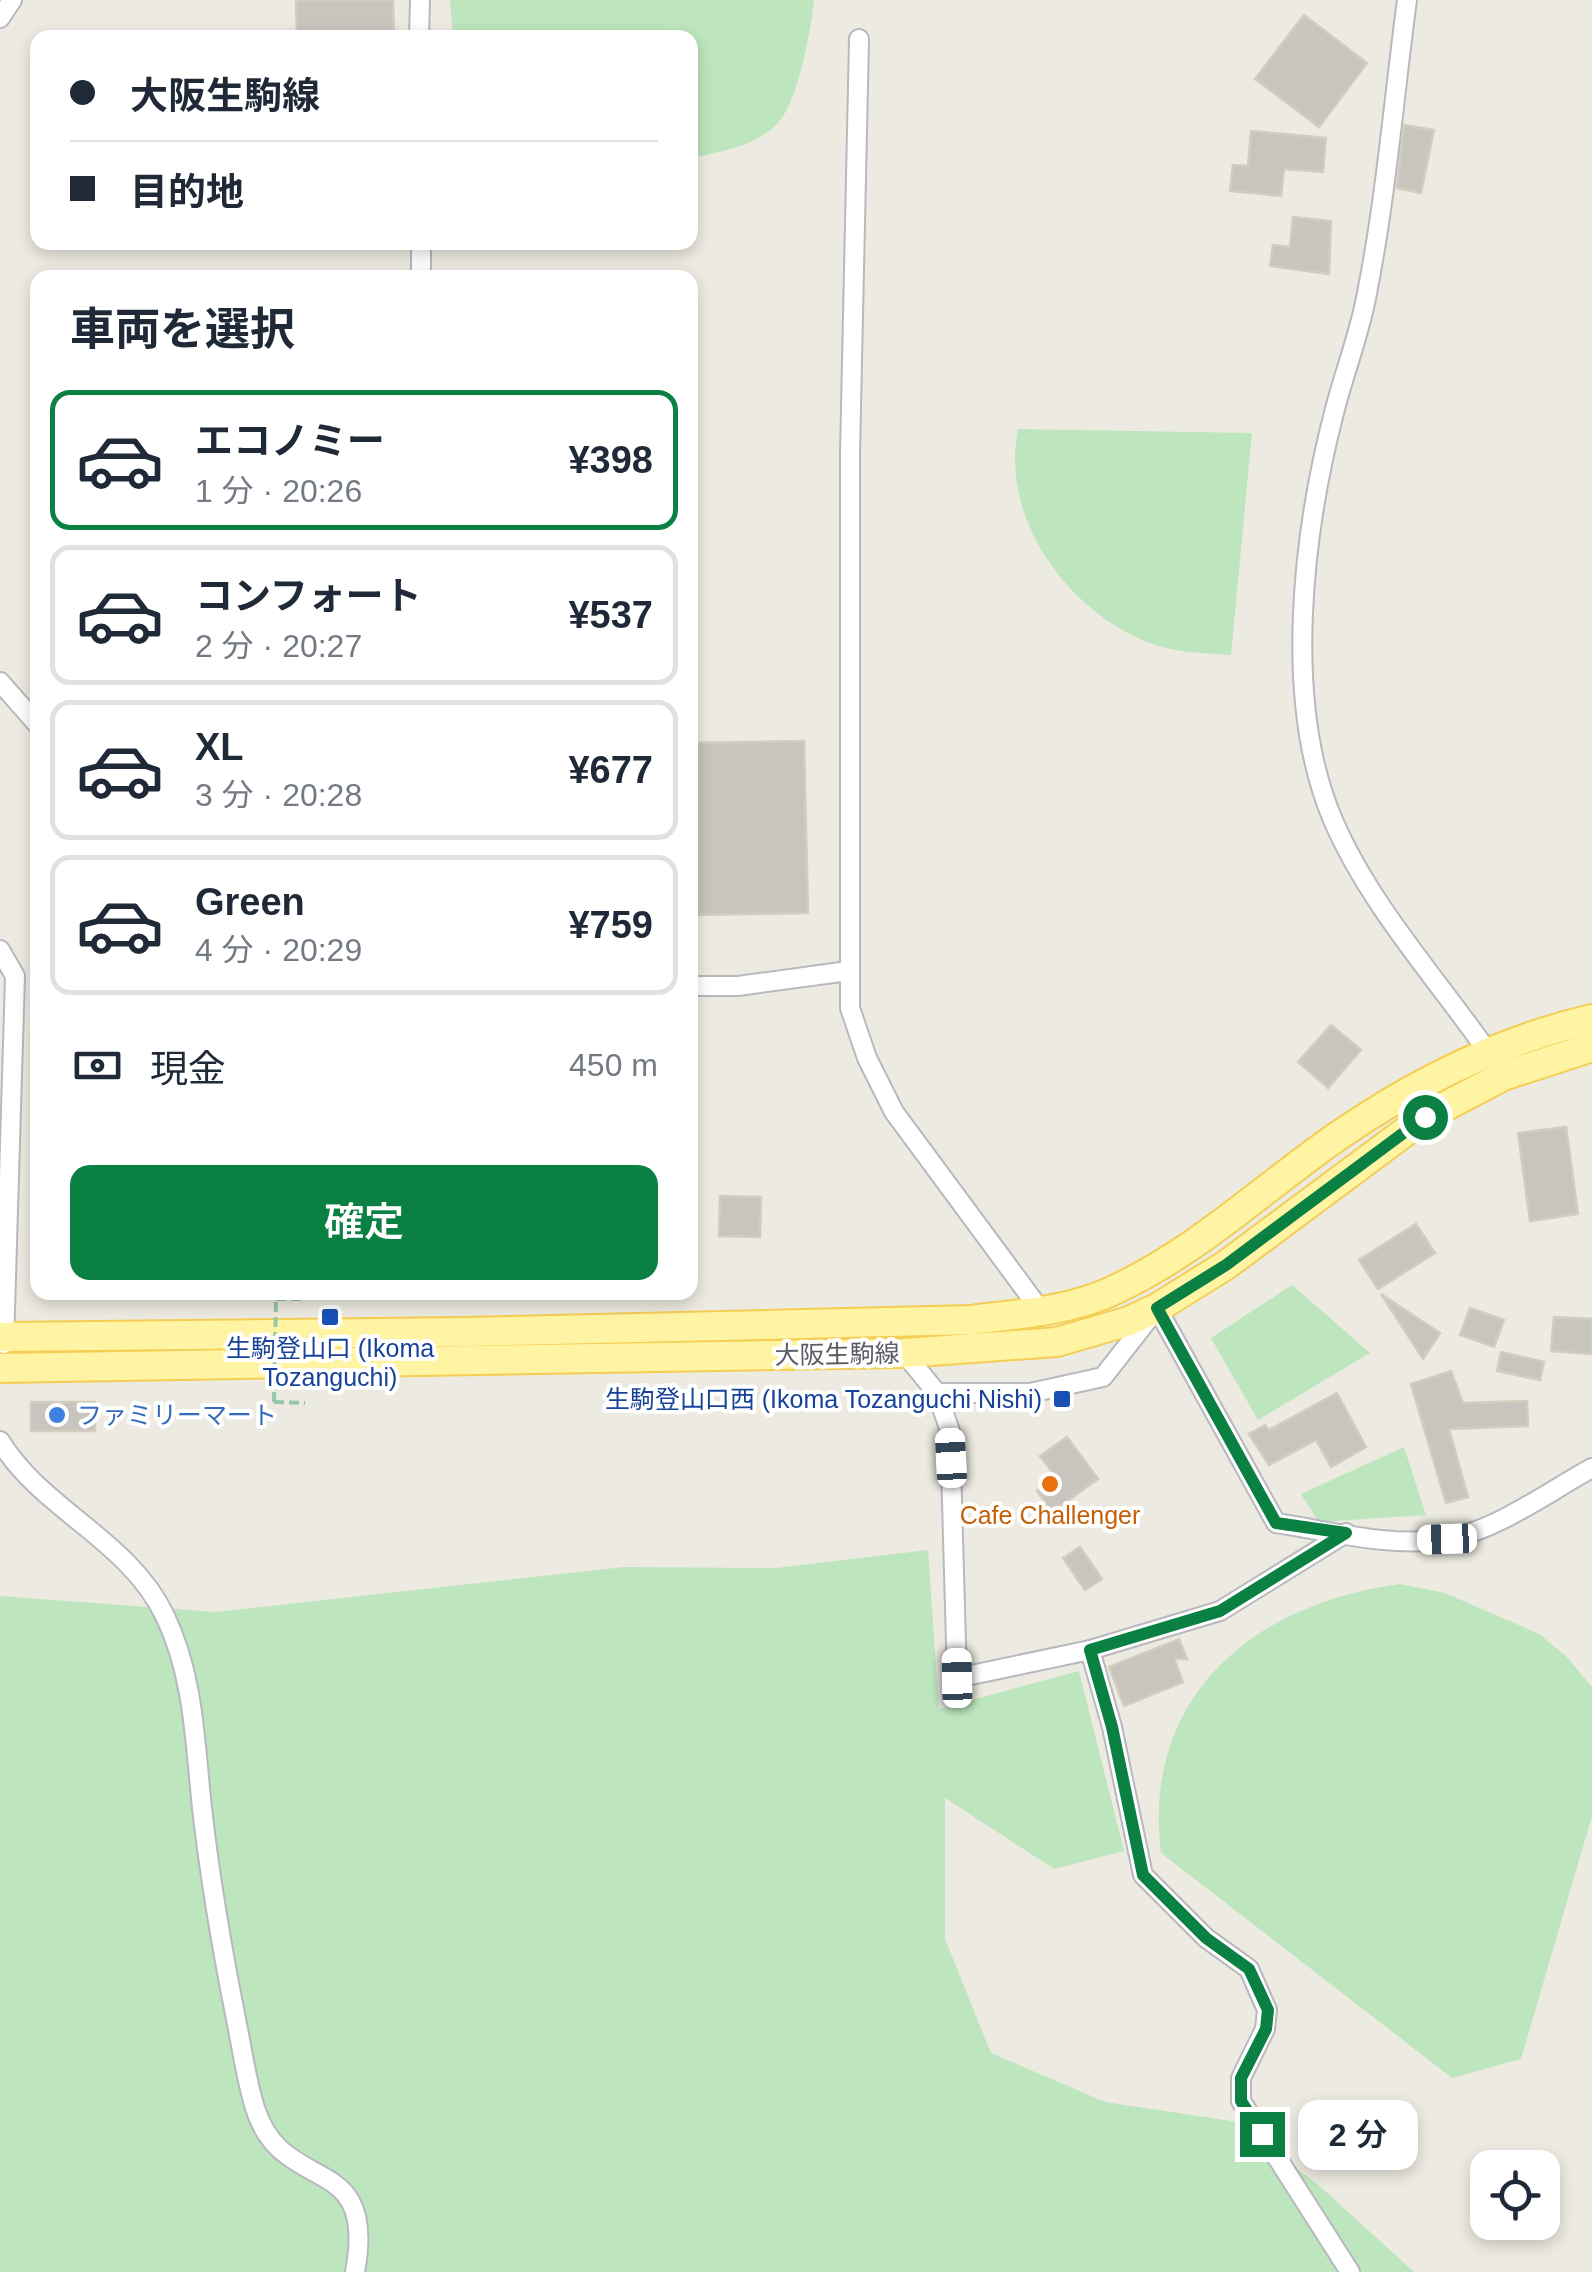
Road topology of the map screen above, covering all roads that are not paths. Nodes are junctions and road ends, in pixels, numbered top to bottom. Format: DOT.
graph roads {
  1 [pos="12,0"];
  2 [pos="420,0"];
  3 [pos="1407,0"];
  4 [pos="0,18"];
  5 [pos="419,30"];
  6 [pos="858,39"];
  7 [pos="0,682"];
  8 [pos="30,717"];
  9 [pos="0,950"];
  10 [pos="848,971"];
  11 [pos="698,986"];
  12 [pos="1592,1019"];
  13 [pos="1592,1047"];
  14 [pos="1488,1052"];
  15 [pos="1157,1308"];
  16 [pos="1040,1311"];
  17 [pos="2,1337"];
  18 [pos="904,1352"];
  19 [pos="1,1372"];
  20 [pos="937,1393"];
  21 [pos="0,1440"];
  22 [pos="1592,1468"];
  23 [pos="1346,1533"];
  24 [pos="1090,1650"];
  25 [pos="355,2272"];
  26 [pos="1350,2272"];
  1 -- 4 [label="street"];
  2 -- 5 [label="street"];
  3 -- 14 [label="street"];
  6 -- 10 [label="street"];
  7 -- 8 [label="street"];
  9 -- 17 [label="street"];
  10 -- 11 [label="street"];
  10 -- 16 [label="street"];
  12 -- 14 [label="main road, 大阪生駒線"];
  13 -- 15 [label="main road, 大阪生駒線"];
  14 -- 16 [label="main road, 大阪生駒線"];
  15 -- 18 [label="main road, 大阪生駒線"];
  15 -- 20 [label="street"];
  15 -- 23 [label="street"];
  16 -- 17 [label="main road, 大阪生駒線"];
  17 -- 19 [label="street"];
  18 -- 19 [label="main road, 大阪生駒線"];
  18 -- 20 [label="street"];
  20 -- 24 [label="street"];
  21 -- 25 [label="street"];
  22 -- 23 [label="street"];
  23 -- 24 [label="street"];
  24 -- 26 [label="street"];
}
